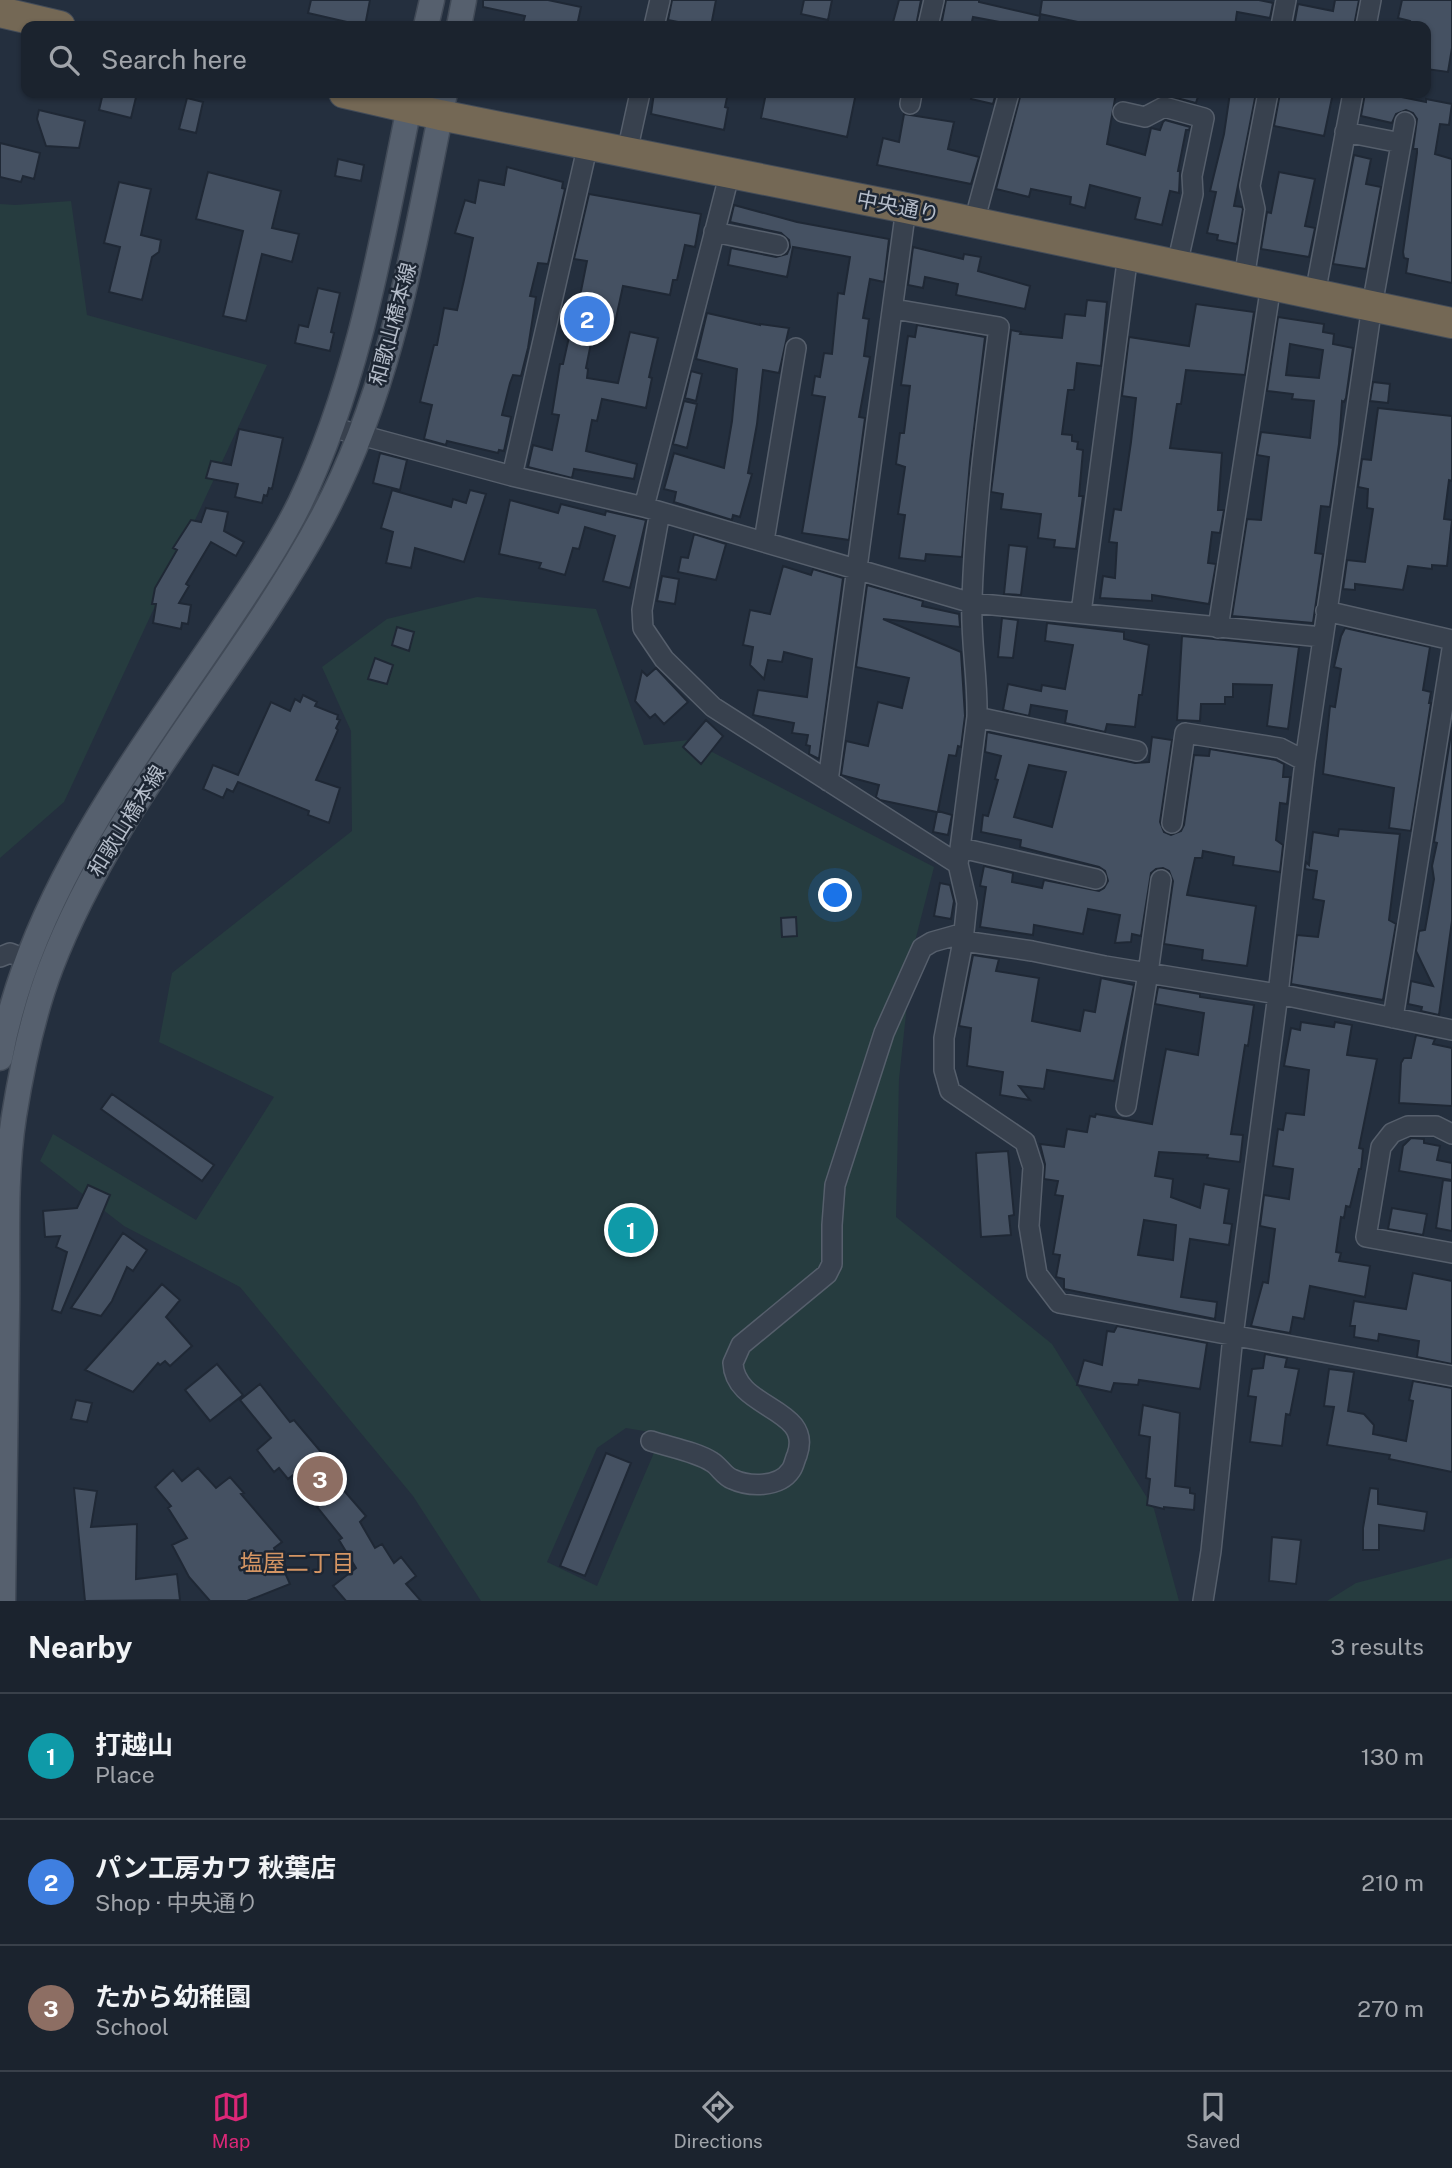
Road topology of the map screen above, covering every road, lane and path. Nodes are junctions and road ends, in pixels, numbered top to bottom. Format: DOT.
graph roads {
  1 [pos="432,0"];
  2 [pos="464,0"];
  3 [pos="660,0"];
  4 [pos="934,0"];
  5 [pos="1286,0"];
  6 [pos="1371,0"];
  7 [pos="0,12"];
  8 [pos="39,21"];
  9 [pos="427,21"];
  10 [pos="460,21"];
  11 [pos="655,21"];
  12 [pos="929,21"];
  13 [pos="1282,21"];
  14 [pos="1367,21"];
  15 [pos="392,98"];
  16 [pos="639,98"];
  17 [pos="1008,98"];
  18 [pos="1267,98"];
  19 [pos="1352,98"];
  20 [pos="411,100"];
  21 [pos="443,104"];
  22 [pos="1123,112"];
  23 [pos="1405,122"];
  24 [pos="1345,132"];
  25 [pos="1401,143"];
  26 [pos="588,144"];
  27 [pos="627,152"];
  28 [pos="730,172"];
  29 [pos="906,208"];
  30 [pos="974,222"];
  31 [pos="715,232"];
  32 [pos="778,245"];
  33 [pos="1128,254"];
  34 [pos="1177,265"];
  35 [pos="1257,282"];
  36 [pos="1315,294"];
  37 [pos="1372,306"];
  38 [pos="894,309"];
  39 [pos="1452,323"];
  40 [pos="796,348"];
  41 [pos="331,427"];
  42 [pos="359,436"];
  43 [pos="512,477"];
  44 [pos="652,510"];
  45 [pos="764,541"];
  46 [pos="858,568"];
  47 [pos="972,603"];
  48 [pos="1326,611"];
  49 [pos="1081,613"];
  50 [pos="1218,628"];
  51 [pos="1322,637"];
  52 [pos="1452,640"];
  53 [pos="1452,649"];
  54 [pos="977,717"];
  55 [pos="1137,751"];
  56 [pos="1305,761"];
  57 [pos="828,781"];
  58 [pos="1171,823"];
  59 [pos="960,856"];
  60 [pos="1096,879"];
  61 [pos="1161,880"];
  62 [pos="963,937"];
  63 [pos="0,957"];
  64 [pos="28,960"];
  65 [pos="1148,973"];
  66 [pos="1278,994"];
  67 [pos="1393,1018"];
  68 [pos="1452,1030"];
  69 [pos="0,1058"];
  70 [pos="1126,1106"];
  71 [pos="1452,1134"];
  72 [pos="1452,1253"];
  73 [pos="1233,1336"];
  74 [pos="1452,1376"];
  75 [pos="3,1389"];
  76 [pos="651,1441"];
  77 [pos="3,1601"];
  78 [pos="1203,1601"];
  1 -- 9 [label="main road"];
  2 -- 10 [label="main road"];
  3 -- 11 [label="street"];
  4 -- 12 [label="street"];
  5 -- 13 [label="street"];
  6 -- 14 [label="street"];
  7 -- 8 [label="highway"];
  15 -- 20 [label="highway, 中央通り"];
  16 -- 27 [label="street"];
  17 -- 30 [label="street"];
  18 -- 35 [label="street"];
  19 -- 24 [label="street"];
  20 -- 21 [label="highway, 中央通り"];
  20 -- 41 [label="main road, 和歌山橋本線"];
  21 -- 26 [label="highway, 中央通り"];
  21 -- 42 [label="main road, 和歌山橋本線"];
  22 -- 34 [label="street"];
  23 -- 25 [label="street"];
  24 -- 25 [label="street"];
  24 -- 36 [label="street"];
  25 -- 37 [label="street"];
  26 -- 27 [label="highway, 中央通り"];
  26 -- 43 [label="street"];
  27 -- 28 [label="highway, 中央通り"];
  28 -- 29 [label="highway, 中央通り"];
  28 -- 31 [label="street"];
  29 -- 30 [label="highway, 中央通り"];
  29 -- 38 [label="street"];
  30 -- 33 [label="highway, 中央通り"];
  31 -- 32 [label="street"];
  31 -- 44 [label="street"];
  33 -- 34 [label="highway, 中央通り"];
  33 -- 49 [label="street"];
  34 -- 35 [label="highway, 中央通り"];
  35 -- 36 [label="highway, 中央通り"];
  35 -- 50 [label="street"];
  36 -- 37 [label="highway, 中央通り"];
  37 -- 39 [label="highway, 中央通り"];
  37 -- 48 [label="street"];
  38 -- 46 [label="street"];
  38 -- 47 [label="street"];
  40 -- 45 [label="street"];
  41 -- 42 [label="street"];
  41 -- 64 [label="main road, 和歌山橋本線"];
  42 -- 43 [label="street"];
  42 -- 75 [label="main road, 和歌山橋本線"];
  43 -- 44 [label="street"];
  44 -- 45 [label="street"];
  44 -- 57 [label="street"];
  45 -- 46 [label="street"];
  46 -- 47 [label="street"];
  46 -- 57 [label="street"];
  47 -- 49 [label="street"];
  47 -- 54 [label="street"];
  48 -- 51 [label="street"];
  48 -- 52 [label="street"];
  49 -- 50 [label="street"];
  50 -- 51 [label="street"];
  51 -- 56 [label="street"];
  53 -- 67 [label="street"];
  54 -- 55 [label="street"];
  54 -- 59 [label="street"];
  56 -- 58 [label="street"];
  56 -- 66 [label="street"];
  57 -- 59 [label="street"];
  59 -- 60 [label="street"];
  59 -- 62 [label="street"];
  61 -- 65 [label="street"];
  62 -- 65 [label="street"];
  62 -- 73 [label="street"];
  62 -- 76 [label="street"];
  63 -- 64 [label="street"];
  64 -- 69 [label="main road, 和歌山橋本線"];
  65 -- 66 [label="street"];
  65 -- 70 [label="street"];
  66 -- 67 [label="street"];
  66 -- 73 [label="street"];
  67 -- 68 [label="street"];
  71 -- 72 [label="street"];
  73 -- 74 [label="street"];
  73 -- 78 [label="street"];
  75 -- 77 [label="main road, 和歌山橋本線"];
}
